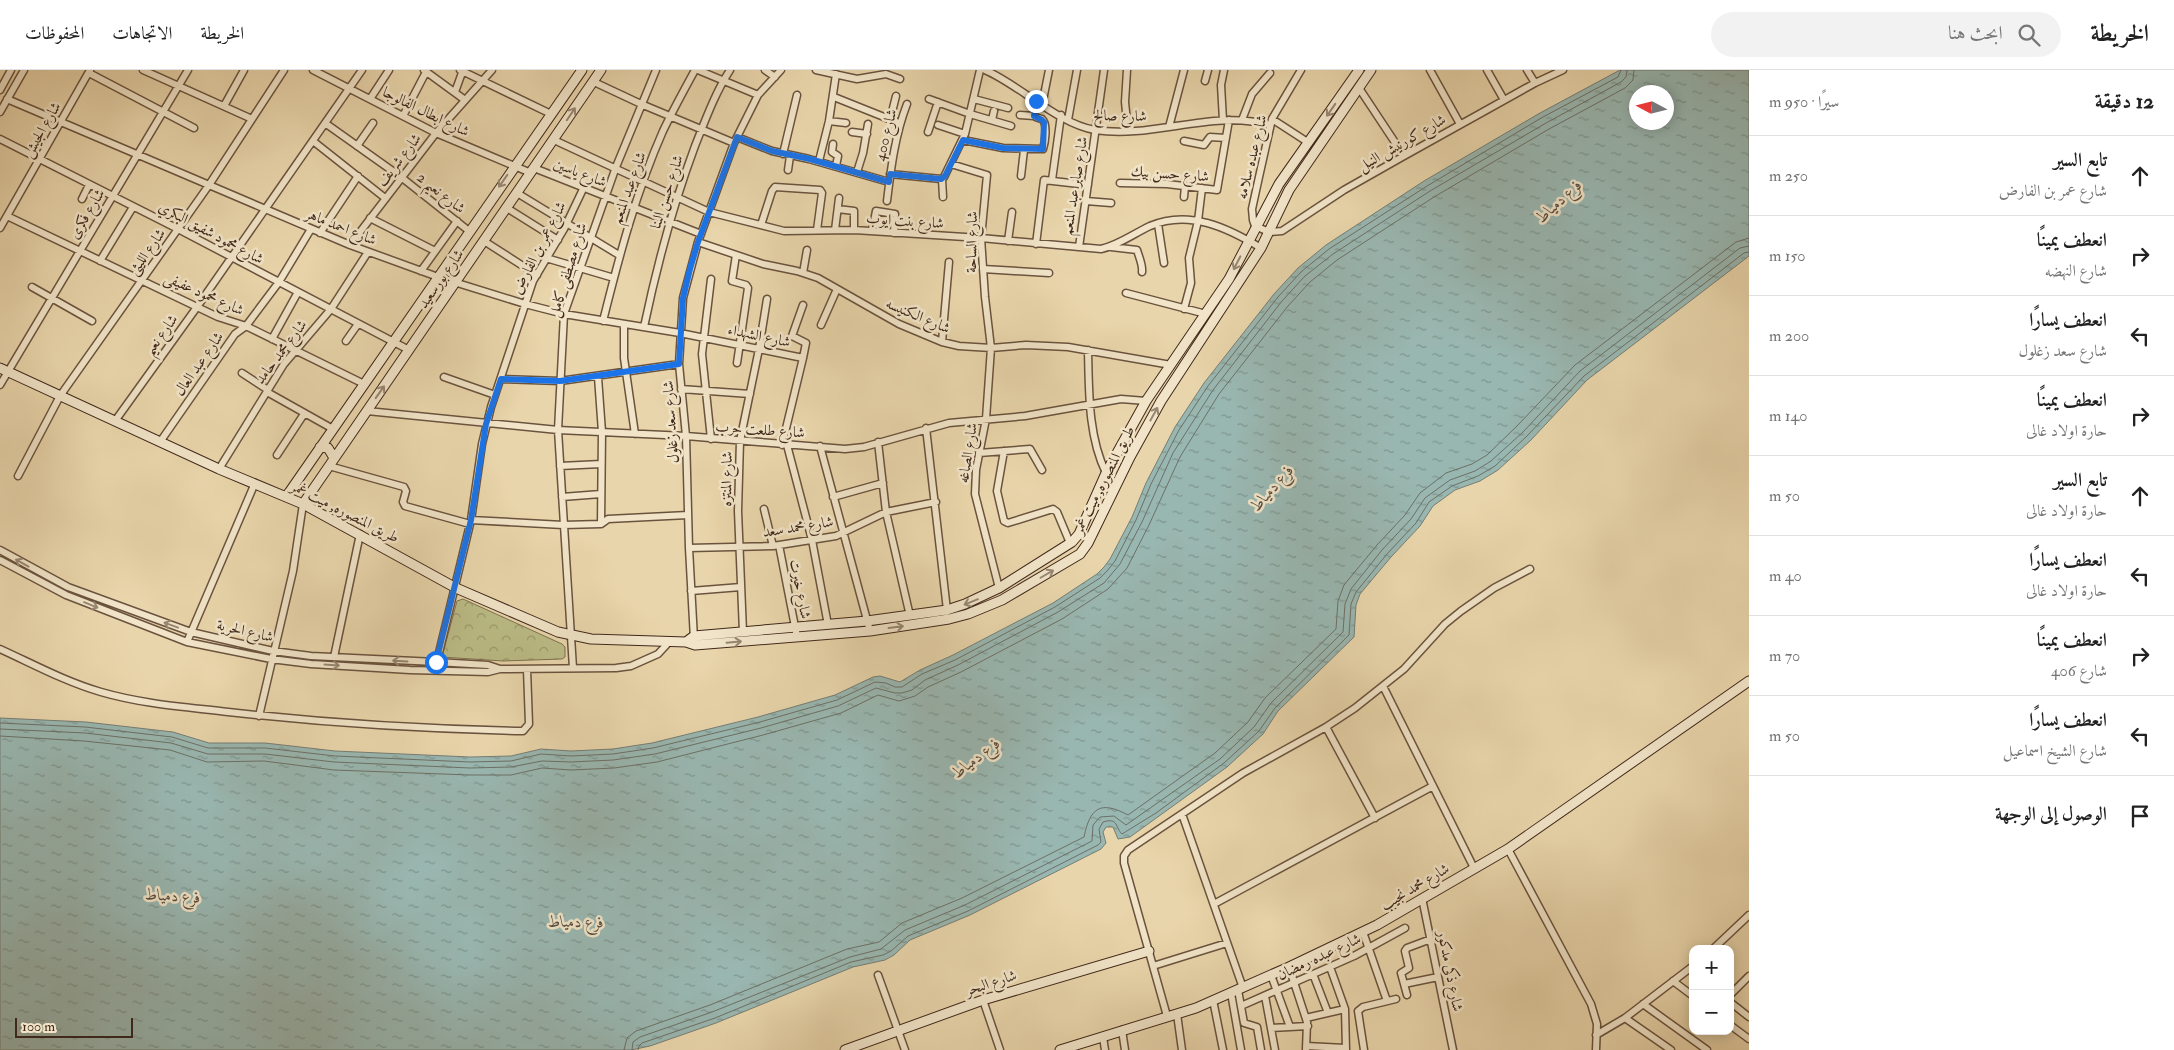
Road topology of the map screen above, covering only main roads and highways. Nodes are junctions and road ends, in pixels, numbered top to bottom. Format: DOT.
graph roads {
  1 [pos="582,70"];
  2 [pos="601,70"];
  3 [pos="1359,70"];
  4 [pos="1372,70"];
  5 [pos="4,369"];
  6 [pos="333,429"];
  7 [pos="347,439"];
  8 [pos="320,447"];
  9 [pos="332,462"];
  10 [pos="286,497"];
  11 [pos="303,504"];
  12 [pos="868,626"];
  13 [pos="796,632"];
  14 [pos="692,641"];
  15 [pos="1749,682"];
  16 [pos="1148,951"];
  17 [pos="845,1050"];
  18 [pos="1060,1050"];
  1 -- 6 [label="main road, شارع بورسعيد, one-way"];
  7 -- 2 [label="main road, شارع بورسعيد, one-way"];
  3 -- 12 [label="main road, طريق المنصوره, ميت غمر, one-way"];
  12 -- 4 [label="main road, طريق المنصوره, ميت غمر, one-way"];
  5 -- 10 [label="main road, طريق المنصوره, ميت غمر"];
  6 -- 7 [label="main road"];
  6 -- 8 [label="main road, شارع بورسعيد"];
  7 -- 9 [label="main road, شارع بورسعيد"];
  8 -- 9 [label="main road"];
  8 -- 10 [label="main road, شارع بورسعيد"];
  9 -- 11 [label="main road, شارع بورسعيد"];
  10 -- 11 [label="main road, طريق المنصوره, ميت غمر"];
  11 -- 14 [label="main road, طريق المنصوره, ميت غمر"];
  12 -- 13 [label="main road, طريق المنصوره, ميت غمر"];
  12 -- 13 [label="main road, طريق المنصوره, ميت غمر"];
  14 -- 13 [label="main road, طريق المنصوره, ميت غمر, one-way"];
  13 -- 14 [label="main road, طريق المنصوره, ميت غمر"];
  15 -- 18 [label="main road, شارع محمد نجيب"];
  16 -- 17 [label="main road, شارع البحر"];
}
